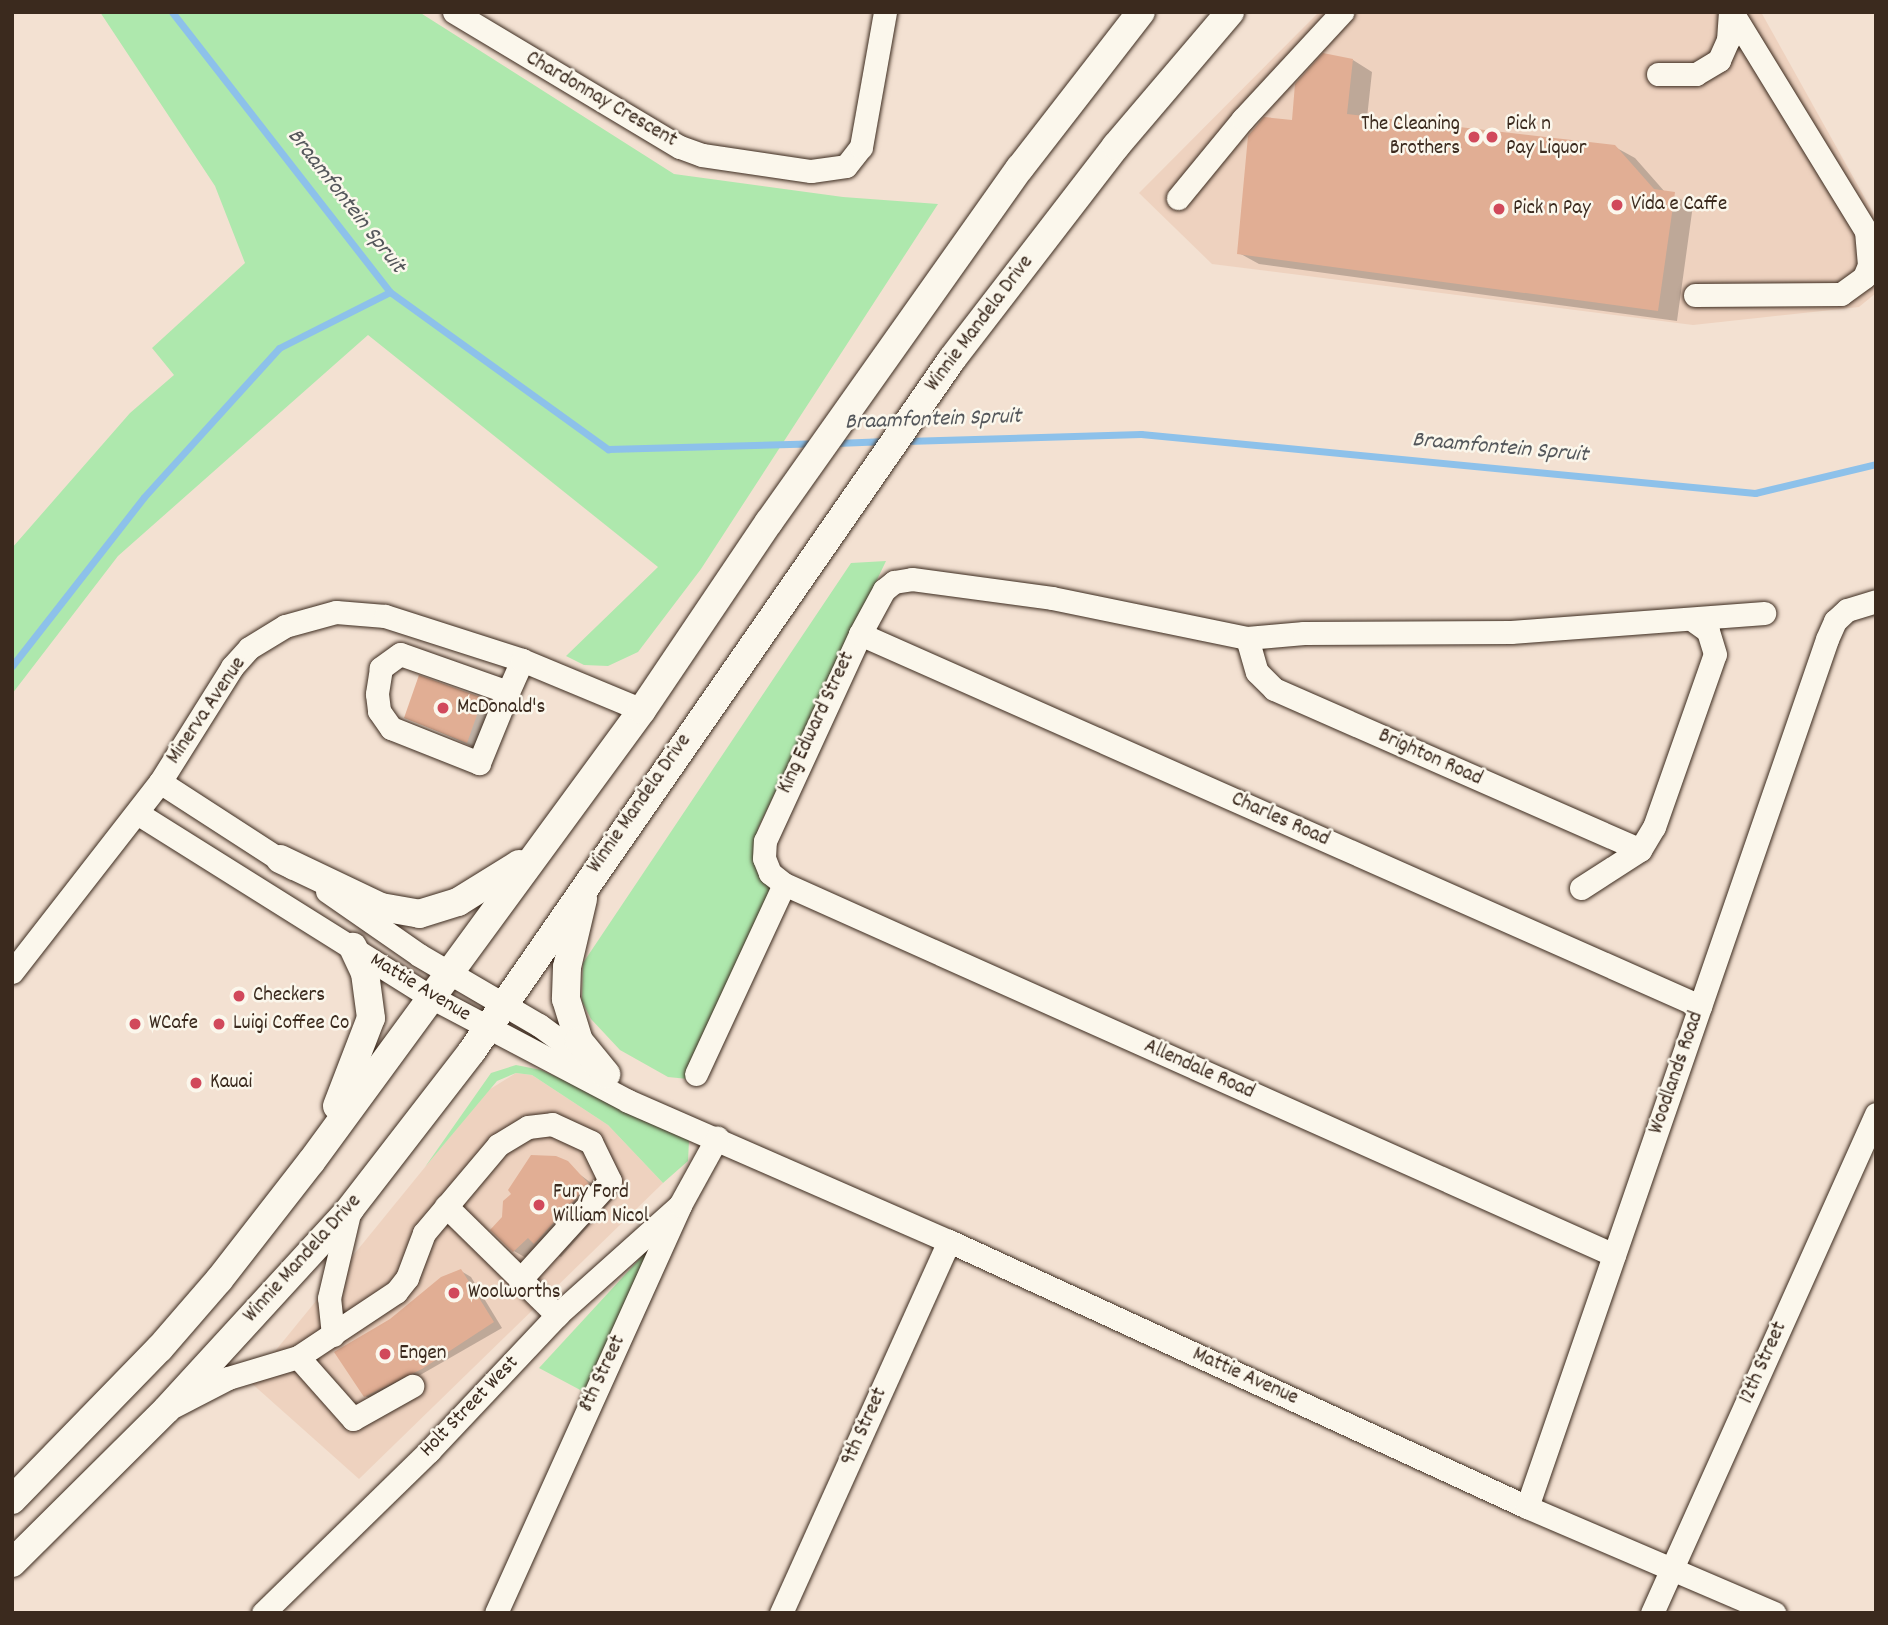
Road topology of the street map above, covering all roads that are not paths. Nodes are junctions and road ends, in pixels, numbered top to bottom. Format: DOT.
graph roads {
  1 [pos="454,12"];
  2 [pos="885,12"];
  3 [pos="1141,12"];
  4 [pos="1230,12"];
  5 [pos="1342,12"];
  6 [pos="1731,12"];
  7 [pos="1658,74"];
  8 [pos="1178,198"];
  9 [pos="1695,295"];
  10 [pos="1876,601"];
  11 [pos="1764,613"];
  12 [pos="1693,620"];
  13 [pos="860,634"];
  14 [pos="1247,638"];
  15 [pos="522,660"];
  16 [pos="508,692"];
  17 [pos="642,710"];
  18 [pos="160,782"];
  19 [pos="137,813"];
  20 [pos="1640,850"];
  21 [pos="538,852"];
  22 [pos="280,859"];
  23 [pos="587,879"];
  24 [pos="784,884"];
  25 [pos="1581,888"];
  26 [pos="353,947"];
  27 [pos="12,972"];
  28 [pos="447,972"];
  29 [pos="429,996"];
  30 [pos="503,1004"];
  31 [pos="1700,1006"];
  32 [pos="487,1029"];
  33 [pos="606,1074"];
  34 [pos="696,1074"];
  35 [pos="1876,1114"];
  36 [pos="717,1139"];
  37 [pos="446,1206"];
  38 [pos="680,1206"];
  39 [pos="350,1209"];
  40 [pos="265,1221"];
  41 [pos="949,1241"];
  42 [pos="1614,1255"];
  43 [pos="520,1280"];
  44 [pos="557,1315"];
  45 [pos="333,1335"];
  46 [pos="298,1357"];
  47 [pos="412,1386"];
  48 [pos="167,1409"];
  49 [pos="12,1500"];
  50 [pos="1527,1507"];
  51 [pos="12,1563"];
  52 [pos="1673,1566"];
  53 [pos="263,1613"];
  54 [pos="496,1613"];
  55 [pos="781,1613"];
  56 [pos="1652,1613"];
  57 [pos="1774,1613"];
  1 -- 2 [label="street, Chardonnay Crescent"];
  3 -- 17 [label="main road"];
  4 -- 23 [label="main road, Winnie Mandela Drive"];
  5 -- 8 [label="street"];
  6 -- 7 [label="street"];
  6 -- 9 [label="street"];
  10 -- 31 [label="street, Woodlands Road"];
  11 -- 12 [label="street"];
  12 -- 14 [label="street"];
  12 -- 20 [label="street"];
  13 -- 14 [label="street, King Edward Street"];
  13 -- 24 [label="street, King Edward Street"];
  13 -- 31 [label="street, Charles Road"];
  14 -- 20 [label="street, Brighton Road"];
  15 -- 16 [label="street"];
  15 -- 17 [label="street, Minerva Avenue"];
  15 -- 18 [label="street, Minerva Avenue"];
  16 -- 16 [label="street"];
  17 -- 21 [label="main road"];
  18 -- 19 [label="street, Minerva Avenue"];
  18 -- 22 [label="street, Mattie Avenue"];
  19 -- 26 [label="street, Mattie Avenue"];
  19 -- 27 [label="street, Minerva Avenue"];
  20 -- 25 [label="street"];
  21 -- 22 [label="main road"];
  21 -- 28 [label="main road"];
  22 -- 28 [label="street, Mattie Avenue"];
  23 -- 30 [label="main road, Winnie Mandela Drive"];
  23 -- 33 [label="main road"];
  24 -- 34 [label="street"];
  24 -- 42 [label="street, Allendale Road"];
  26 -- 29 [label="street, Mattie Avenue"];
  26 -- 40 [label="main road"];
  28 -- 29 [label="main road"];
  28 -- 30 [label="street, Mattie Avenue"];
  29 -- 32 [label="street, Mattie Avenue"];
  29 -- 40 [label="main road"];
  30 -- 32 [label="main road, Winnie Mandela Drive"];
  30 -- 33 [label="street, Mattie Avenue"];
  31 -- 42 [label="street, Woodlands Road"];
  32 -- 36 [label="street, Mattie Avenue"];
  32 -- 39 [label="main road, Winnie Mandela Drive"];
  33 -- 36 [label="street, Mattie Avenue"];
  35 -- 52 [label="street, 12th Street"];
  36 -- 38 [label="street, 8th Street"];
  36 -- 41 [label="street, Mattie Avenue"];
  37 -- 43 [label="street"];
  37 -- 43 [label="street"];
  37 -- 45 [label="street"];
  38 -- 44 [label="street, Holt Street West"];
  38 -- 54 [label="street, 8th Street"];
  39 -- 45 [label="street"];
  39 -- 48 [label="main road, Winnie Mandela Drive"];
  40 -- 49 [label="main road"];
  41 -- 50 [label="street, Mattie Avenue"];
  41 -- 55 [label="street, 9th Street"];
  42 -- 50 [label="street, Woodlands Road"];
  43 -- 44 [label="street"];
  44 -- 53 [label="street, Holt Street West"];
  45 -- 46 [label="street"];
  46 -- 47 [label="street"];
  46 -- 48 [label="street"];
  48 -- 51 [label="main road, Winnie Mandela Drive"];
  50 -- 52 [label="street, Mattie Avenue"];
  52 -- 56 [label="street, 12th Street"];
  52 -- 57 [label="street, Mattie Avenue"];
}
